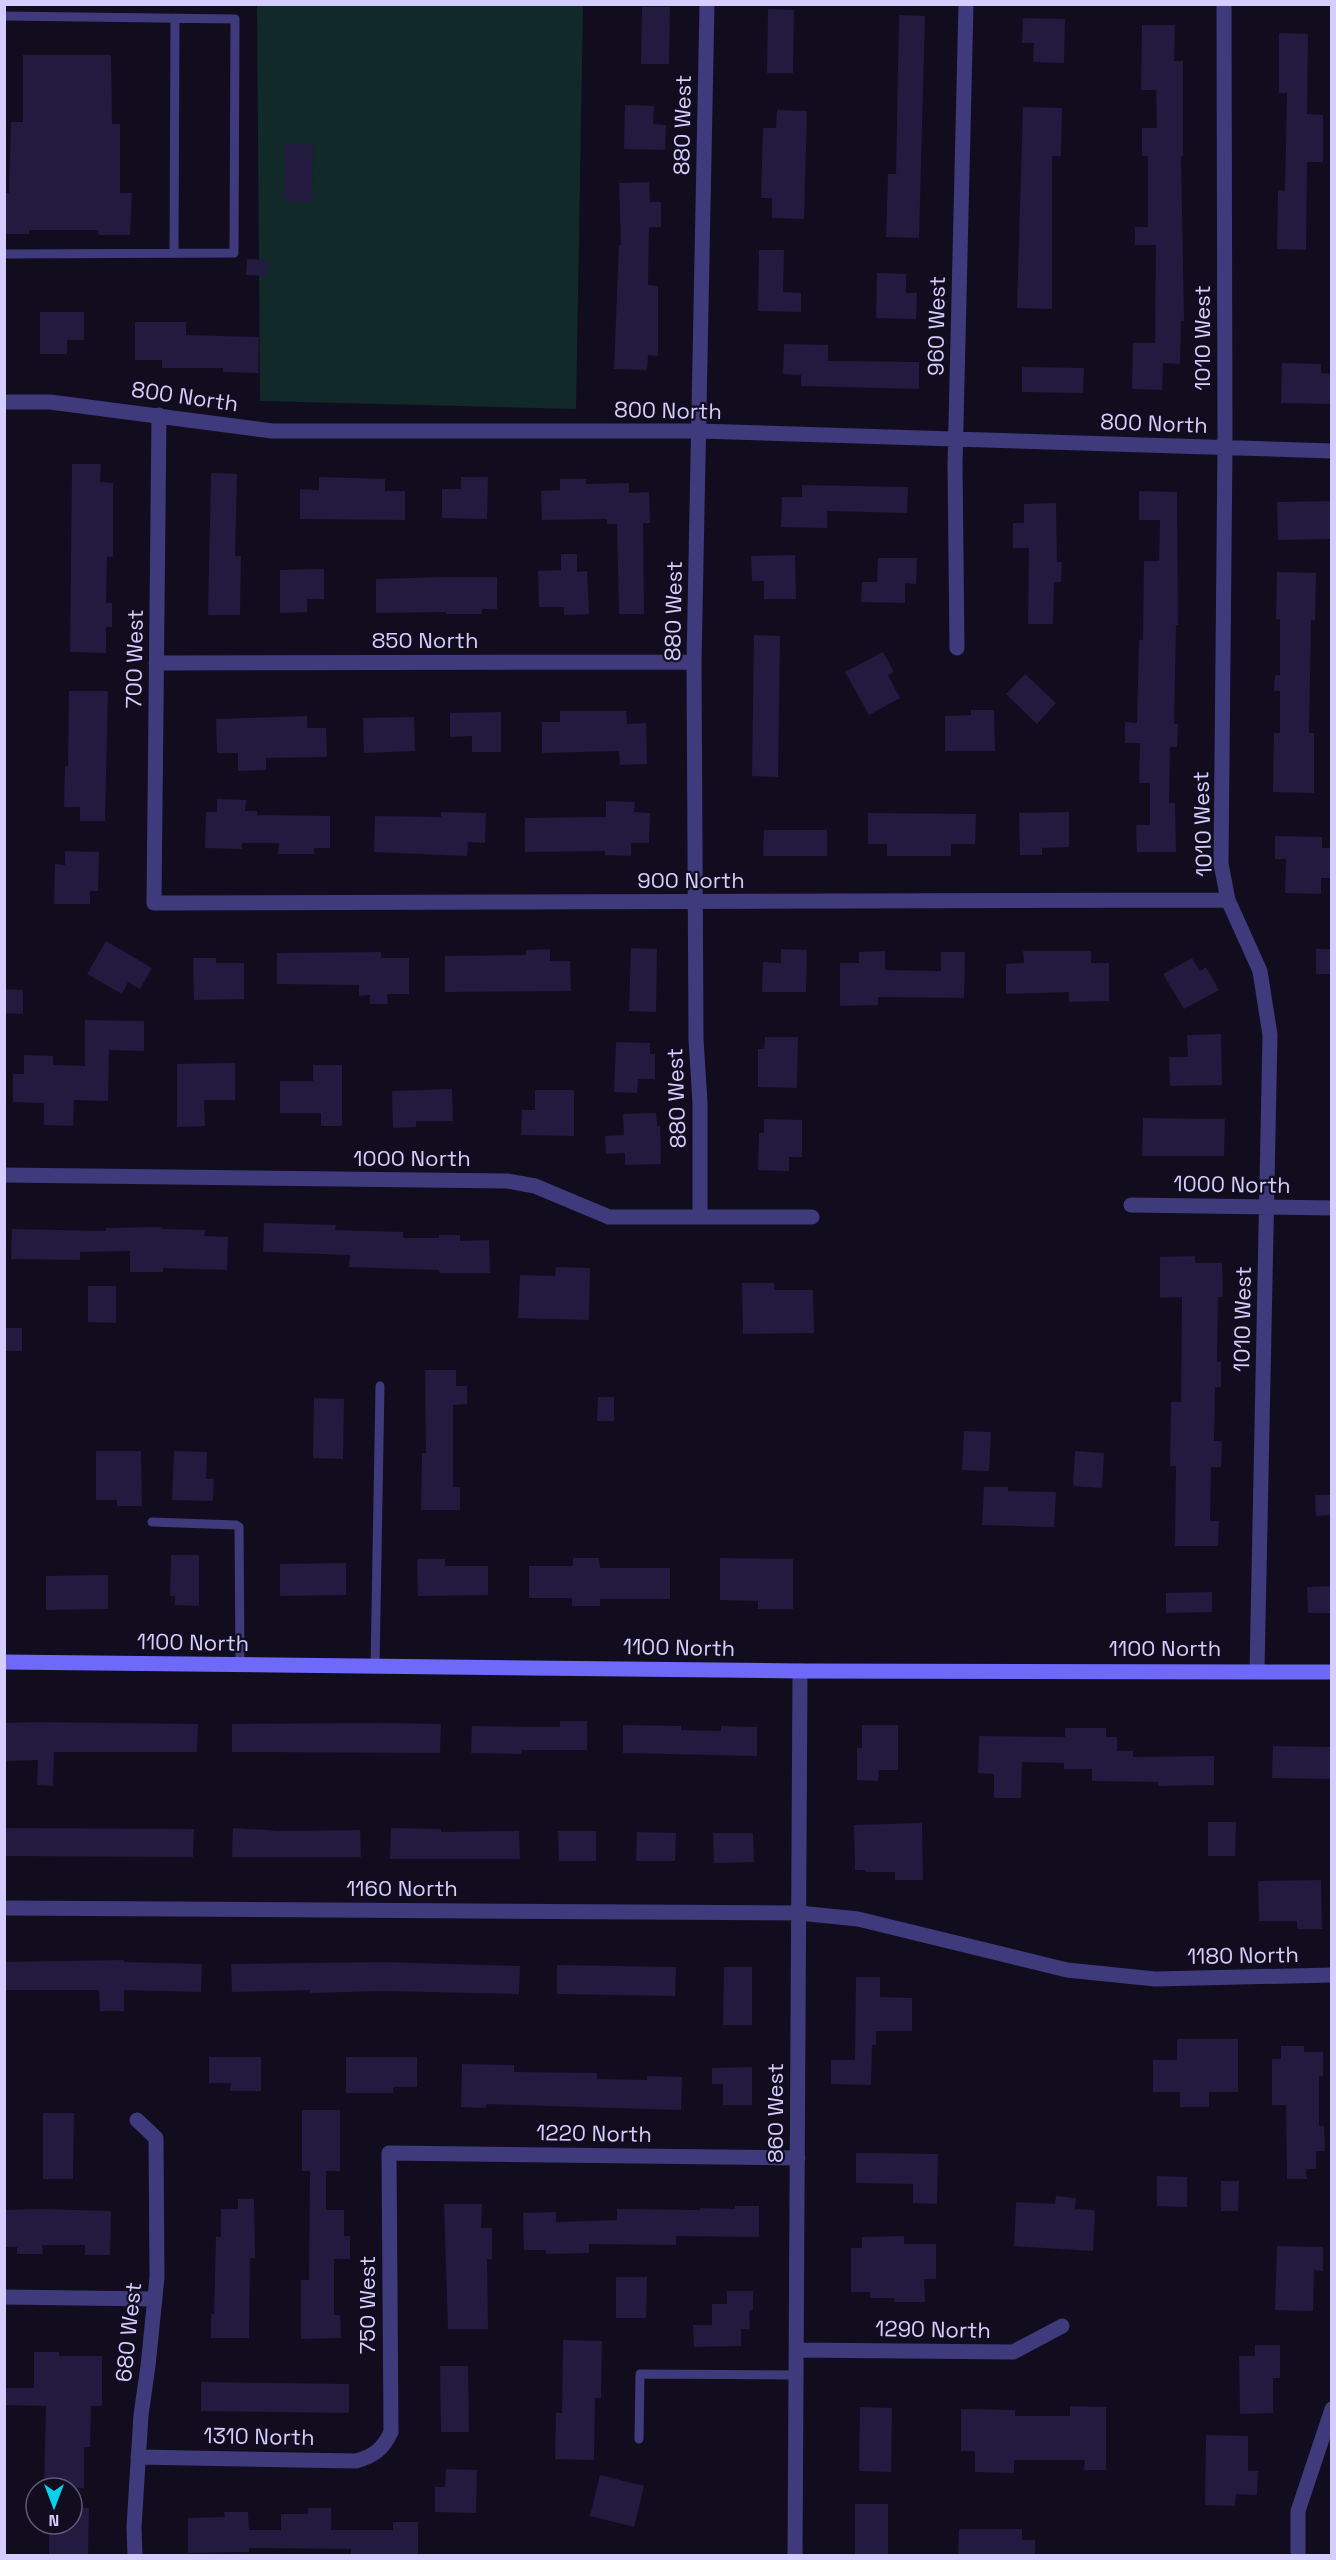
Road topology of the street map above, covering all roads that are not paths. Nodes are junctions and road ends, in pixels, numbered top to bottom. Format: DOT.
graph roads {
  1 [pos="707,4"];
  2 [pos="966,4"];
  3 [pos="1224,4"];
  4 [pos="4,16"];
  5 [pos="175,18"];
  6 [pos="174,253"];
  7 [pos="4,254"];
  8 [pos="4,402"];
  9 [pos="159,415"];
  10 [pos="699,431"];
  11 [pos="956,440"];
  12 [pos="1225,448"];
  13 [pos="1332,451"];
  14 [pos="957,648"];
  15 [pos="694,662"];
  16 [pos="156,663"];
  17 [pos="1228,900"];
  18 [pos="695,902"];
  19 [pos="154,903"];
  20 [pos="4,1175"];
  21 [pos="1131,1205"];
  22 [pos="1267,1207"];
  23 [pos="1332,1208"];
  24 [pos="700,1217"];
  25 [pos="812,1217"];
  26 [pos="380,1386"];
  27 [pos="152,1522"];
  28 [pos="4,1662"];
  29 [pos="240,1664"];
  30 [pos="375,1667"];
  31 [pos="800,1671"];
  32 [pos="1257,1671"];
  33 [pos="1332,1672"];
  34 [pos="4,1908"];
  35 [pos="799,1913"];
  36 [pos="1332,1975"];
  37 [pos="1155,1979"];
  38 [pos="137,2120"];
  39 [pos="389,2153"];
  40 [pos="798,2158"];
  41 [pos="4,2296"];
  42 [pos="155,2299"];
  43 [pos="1062,2326"];
  44 [pos="796,2350"];
  45 [pos="796,2375"];
  46 [pos="1332,2409"];
  47 [pos="1328,2437"];
  48 [pos="639,2439"];
  49 [pos="377,2452"];
  50 [pos="138,2457"];
  51 [pos="135,2556"];
  52 [pos="795,2556"];
  53 [pos="1298,2556"];
  1 -- 10 [label="street, 880 West"];
  2 -- 11 [label="street, 960 West"];
  3 -- 12 [label="street, 1010 West"];
  4 -- 5 [label="lane"];
  5 -- 6 [label="lane"];
  5 -- 6 [label="lane"];
  6 -- 7 [label="lane"];
  8 -- 9 [label="street, 800 North"];
  9 -- 10 [label="street, 800 North"];
  9 -- 16 [label="street, 700 West"];
  10 -- 11 [label="street, 800 North"];
  10 -- 15 [label="street, 880 West"];
  11 -- 12 [label="street, 800 North"];
  11 -- 14 [label="street, 960 West"];
  12 -- 13 [label="street, 800 North"];
  12 -- 17 [label="street, 1010 West"];
  15 -- 16 [label="street, 850 North"];
  15 -- 18 [label="street, 880 West"];
  16 -- 19 [label="street, 700 West"];
  17 -- 18 [label="street, 900 North"];
  17 -- 22 [label="street, 1010 West"];
  18 -- 19 [label="street, 900 North"];
  18 -- 24 [label="street, 880 West"];
  20 -- 24 [label="street, 1000 North"];
  21 -- 22 [label="street, 1000 North"];
  22 -- 23 [label="street, 1000 North"];
  22 -- 32 [label="street, 1010 West"];
  24 -- 25 [label="street, 1000 North"];
  26 -- 30 [label="lane"];
  27 -- 29 [label="lane"];
  28 -- 29 [label="main road, 1100 North"];
  29 -- 30 [label="main road, 1100 North"];
  30 -- 31 [label="main road, 1100 North"];
  31 -- 32 [label="main road, 1100 North"];
  31 -- 35 [label="street, 860 West"];
  32 -- 33 [label="main road, 1100 North"];
  34 -- 35 [label="street, 1160 North"];
  35 -- 37 [label="street, 1160 North"];
  35 -- 40 [label="street, 860 West"];
  36 -- 37 [label="street, 1180 North"];
  38 -- 42 [label="street, 680 West"];
  39 -- 40 [label="street, 1220 North"];
  39 -- 49 [label="street, 750 West"];
  40 -- 44 [label="street, 860 West"];
  41 -- 42 [label="street"];
  42 -- 50 [label="street, 680 West"];
  43 -- 44 [label="street, 1290 North"];
  44 -- 45 [label="street, 860 West"];
  45 -- 48 [label="lane"];
  45 -- 52 [label="street, 860 West"];
  46 -- 47 [label="street"];
  47 -- 53 [label="street"];
  49 -- 50 [label="street, 1310 North"];
  50 -- 51 [label="street, 680 West"];
}
